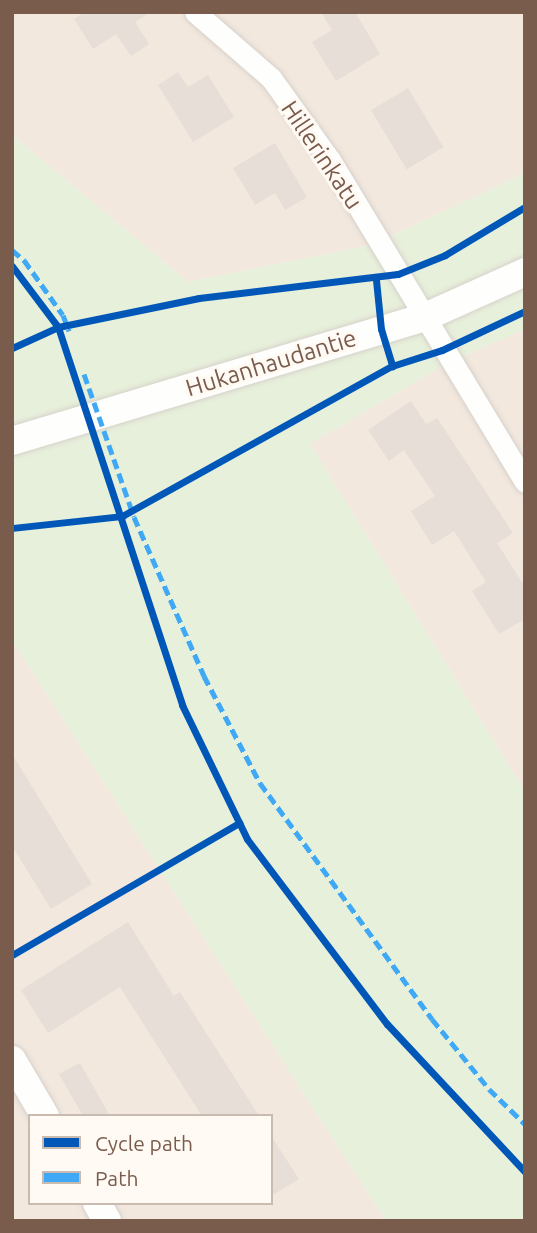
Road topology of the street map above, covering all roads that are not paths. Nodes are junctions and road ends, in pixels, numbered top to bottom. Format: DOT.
graph roads {
  1 [pos="195,12"];
  2 [pos="525,272"];
  3 [pos="425,317"];
  4 [pos="23,437"];
  5 [pos="525,482"];
  6 [pos="12,1060"];
  7 [pos="44,1114"];
  8 [pos="98,1205"];
  9 [pos="107,1221"];
  1 -- 3 [label="street, Hillerinkatu"];
  2 -- 3 [label="main road, Hukanhaudantie"];
  3 -- 4 [label="main road, Hukanhaudantie"];
  3 -- 5 [label="street, Hillerinkatu"];
  6 -- 7 [label="main road"];
  8 -- 9 [label="main road"];
}
